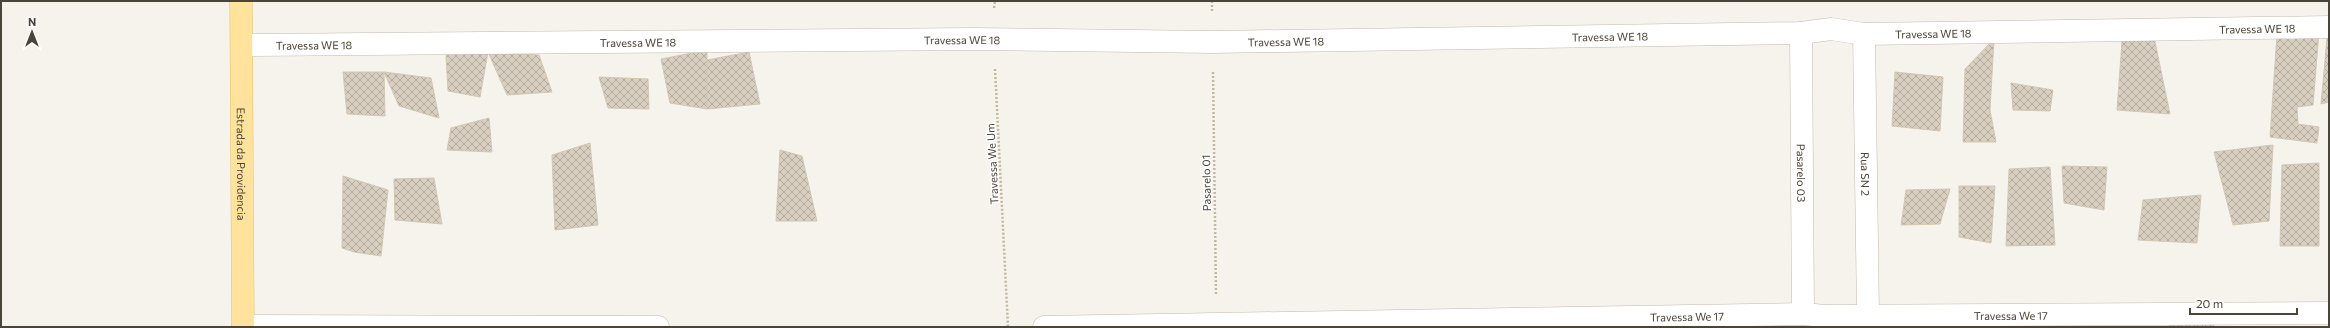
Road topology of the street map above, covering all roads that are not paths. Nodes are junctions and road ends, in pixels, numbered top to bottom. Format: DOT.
graph roads {
  1 [pos="241,1"];
  2 [pos="2329,27"];
  3 [pos="1801,33"];
  4 [pos="1864,34"];
  5 [pos="242,45"];
  6 [pos="2329,313"];
  7 [pos="1802,314"];
  8 [pos="1868,314"];
  9 [pos="243,326"];
  10 [pos="658,327"];
  11 [pos="1044,327"];
  1 -- 5 [label="main road, Estrada da Providencia"];
  2 -- 4 [label="street, Travessa WE 18"];
  3 -- 4 [label="street, Travessa WE 18"];
  3 -- 5 [label="street, Travessa WE 18"];
  3 -- 7 [label="street, Pasarelo 03"];
  4 -- 8 [label="street, Rua SN 2"];
  5 -- 9 [label="main road, Estrada da Providencia"];
  6 -- 8 [label="street, Travessa We 17"];
  7 -- 8 [label="street, Travessa We 17"];
  7 -- 11 [label="street, Travessa We 17"];
  9 -- 10 [label="street"];
}
